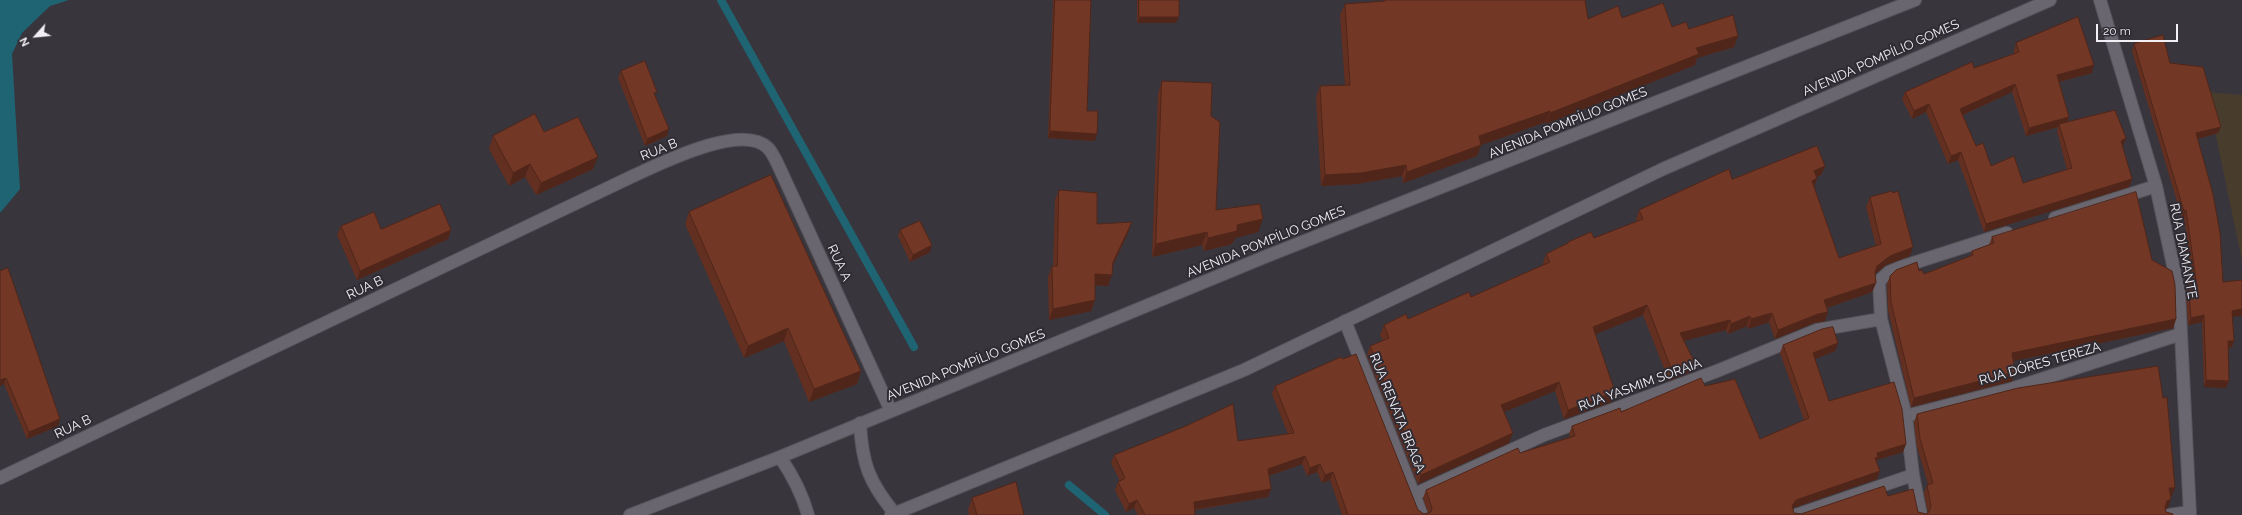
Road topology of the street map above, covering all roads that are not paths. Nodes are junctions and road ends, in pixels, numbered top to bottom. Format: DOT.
graph roads {
  1 [pos="1915,0"];
  2 [pos="2050,0"];
  3 [pos="2100,0"];
  4 [pos="748,140"];
  5 [pos="2156,186"];
  6 [pos="2043,222"];
  7 [pos="2021,229"];
  8 [pos="1881,319"];
  9 [pos="1345,321"];
  10 [pos="2182,334"];
  11 [pos="891,411"];
  12 [pos="1906,416"];
  13 [pos="860,423"];
  14 [pos="780,457"];
  15 [pos="1913,475"];
  16 [pos="0,478"];
  17 [pos="1415,494"];
  18 [pos="893,514"];
  19 [pos="2190,514"];
  20 [pos="630,515"];
  21 [pos="808,515"];
  22 [pos="1422,515"];
  23 [pos="1796,515"];
  24 [pos="1921,515"];
  25 [pos="2168,515"];
  1 -- 11 [label="street, AVENIDA POMPÍLIO GOMES"];
  2 -- 9 [label="street, AVENIDA POMPÍLIO GOMES"];
  3 -- 5 [label="street, RUA DIAMANTE"];
  4 -- 11 [label="street, RUA A"];
  4 -- 16 [label="street, RUA B"];
  5 -- 6 [label="street"];
  5 -- 10 [label="street, RUA DIAMANTE"];
  7 -- 8 [label="street"];
  8 -- 12 [label="street"];
  8 -- 17 [label="street, RUA YASMIM SORAIA"];
  9 -- 17 [label="street, RUA RENATA BRAGA"];
  9 -- 18 [label="street, AVENIDA POMPÍLIO GOMES"];
  10 -- 12 [label="street, RUA DÓRES TEREZA"];
  10 -- 19 [label="street, RUA DIAMANTE"];
  11 -- 13 [label="street, AVENIDA POMPÍLIO GOMES"];
  12 -- 15 [label="street"];
  13 -- 14 [label="street, AVENIDA POMPÍLIO GOMES"];
  13 -- 18 [label="street"];
  14 -- 20 [label="street, AVENIDA POMPÍLIO GOMES"];
  14 -- 21 [label="street"];
  15 -- 23 [label="street"];
  15 -- 24 [label="street"];
  17 -- 22 [label="street, RUA RENATA BRAGA"];
  19 -- 25 [label="street"];
}
